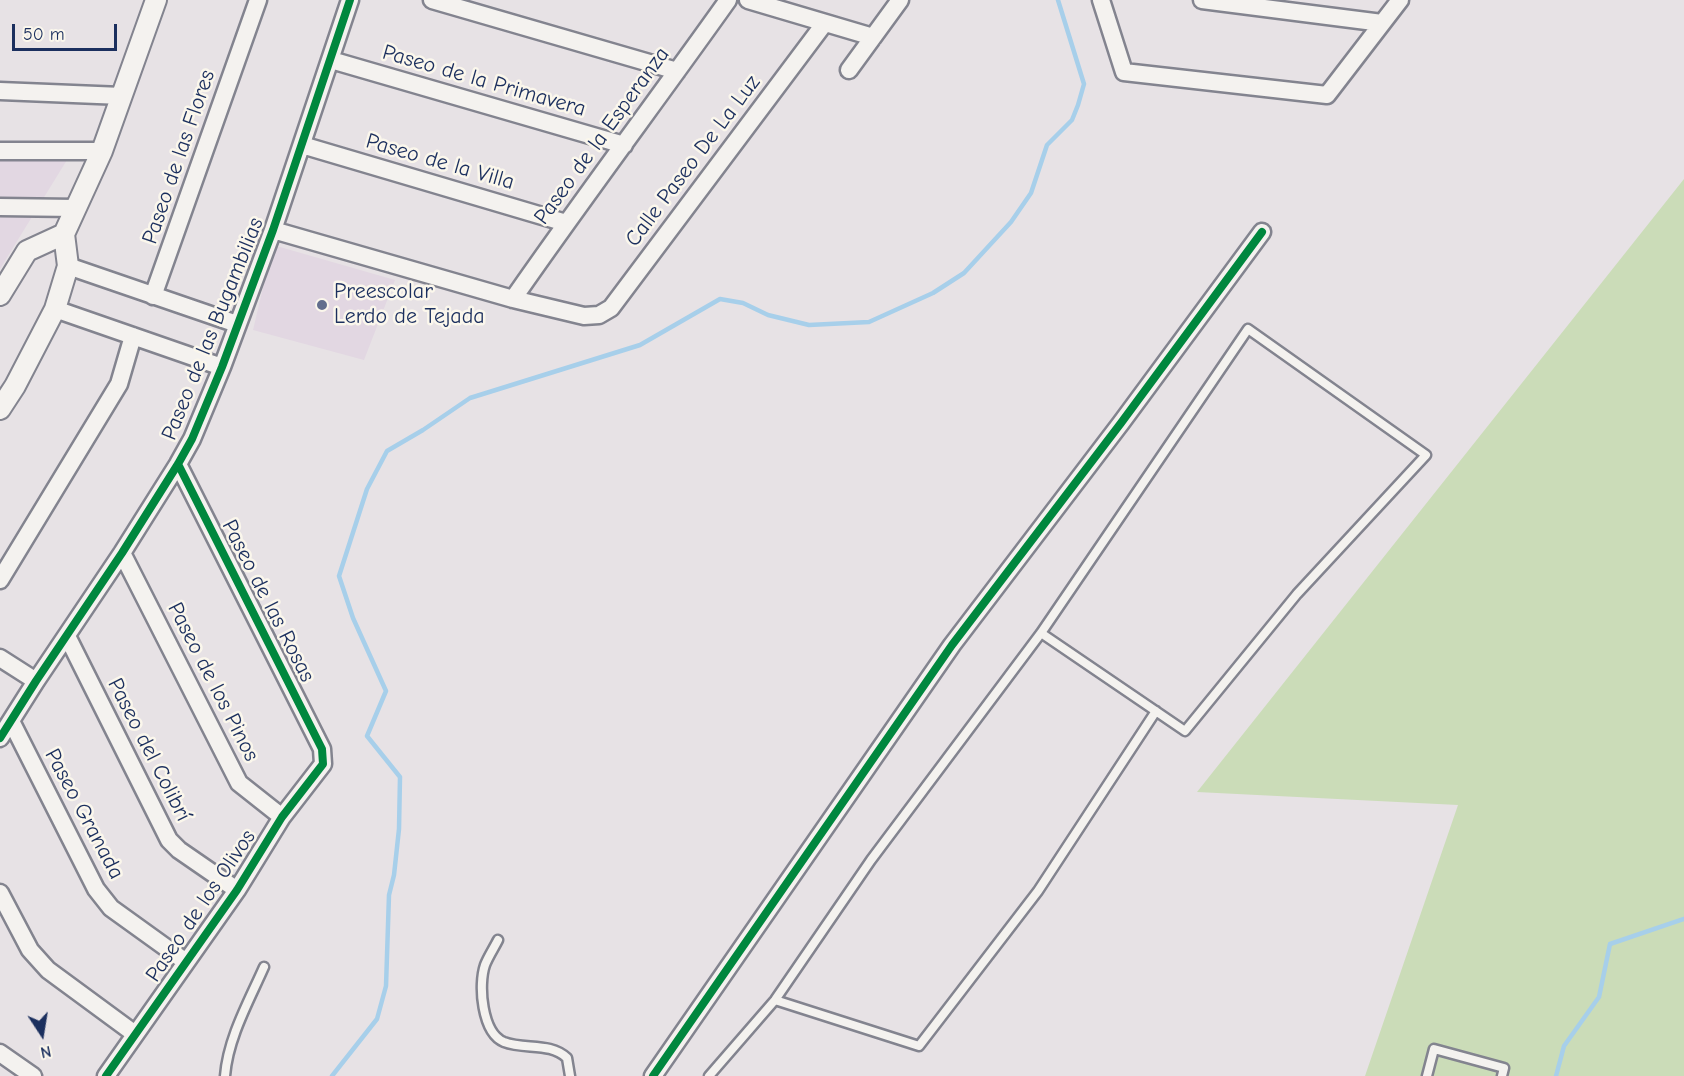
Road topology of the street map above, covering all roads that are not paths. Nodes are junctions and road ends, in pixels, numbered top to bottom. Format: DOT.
graph roads {
  1 [pos="156,0"];
  2 [pos="258,0"];
  3 [pos="350,0"];
  4 [pos="432,0"];
  5 [pos="728,0"];
  6 [pos="748,0"];
  7 [pos="900,0"];
  8 [pos="1101,0"];
  9 [pos="1202,0"];
  10 [pos="1400,0"];
  11 [pos="793,6"];
  12 [pos="1382,22"];
  13 [pos="824,24"];
  14 [pos="873,37"];
  15 [pos="331,60"];
  16 [pos="849,70"];
  17 [pos="677,71"];
  18 [pos="0,91"];
  19 [pos="122,96"];
  20 [pos="302,145"];
  21 [pos="624,145"];
  22 [pos="0,151"];
  23 [pos="102,151"];
  24 [pos="0,207"];
  25 [pos="75,208"];
  26 [pos="566,223"];
  27 [pos="273,230"];
  28 [pos="1262,232"];
  29 [pos="64,234"];
  30 [pos="68,266"];
  31 [pos="0,295"];
  32 [pos="153,296"];
  33 [pos="513,299"];
  34 [pos="55,309"];
  35 [pos="237,324"];
  36 [pos="133,336"];
  37 [pos="222,368"];
  38 [pos="0,409"];
  39 [pos="178,464"];
  40 [pos="122,553"];
  41 [pos="0,580"];
  42 [pos="1041,633"];
  43 [pos="67,636"];
  44 [pos="0,658"];
  45 [pos="36,681"];
  46 [pos="1156,711"];
  47 [pos="11,721"];
  48 [pos="0,738"];
  49 [pos="324,755"];
  50 [pos="282,818"];
  51 [pos="237,890"];
  52 [pos="0,893"];
  53 [pos="498,940"];
  54 [pos="186,962"];
  55 [pos="264,967"];
  56 [pos="775,1000"];
  57 [pos="135,1034"];
  58 [pos="0,1053"];
  59 [pos="33,1076"];
  60 [pos="106,1076"];
  61 [pos="225,1076"];
  62 [pos="570,1076"];
  63 [pos="653,1076"];
  64 [pos="709,1076"];
  65 [pos="1427,1076"];
  66 [pos="1502,1076"];
  1 -- 19 [label="street"];
  2 -- 32 [label="street, Paseo de las Flores"];
  3 -- 15 [label="street, Paseo de las Bugambilias"];
  4 -- 17 [label="street"];
  5 -- 17 [label="street, Paseo de la Esperanza"];
  6 -- 11 [label="street"];
  7 -- 14 [label="street"];
  8 -- 12 [label="street"];
  9 -- 12 [label="street"];
  10 -- 12 [label="street"];
  11 -- 13 [label="street"];
  13 -- 14 [label="street"];
  13 -- 33 [label="street, Calle Paseo De La Luz"];
  14 -- 16 [label="street"];
  15 -- 20 [label="street, Paseo de las Bugambilias"];
  15 -- 21 [label="street, Paseo de la Primavera"];
  17 -- 21 [label="street, Paseo de la Esperanza"];
  18 -- 19 [label="street"];
  19 -- 23 [label="street"];
  20 -- 26 [label="street, Paseo de la Villa"];
  20 -- 27 [label="street, Paseo de las Bugambilias"];
  21 -- 26 [label="street, Paseo de la Esperanza"];
  22 -- 23 [label="street"];
  23 -- 25 [label="street"];
  24 -- 25 [label="street"];
  25 -- 29 [label="street"];
  26 -- 33 [label="street, Paseo de la Esperanza"];
  27 -- 33 [label="street"];
  27 -- 35 [label="street, Paseo de las Bugambilias"];
  28 -- 63 [label="street"];
  29 -- 30 [label="street"];
  29 -- 31 [label="street"];
  30 -- 32 [label="street"];
  30 -- 34 [label="street"];
  32 -- 35 [label="street"];
  34 -- 36 [label="street"];
  34 -- 38 [label="street"];
  35 -- 37 [label="street, Paseo de las Bugambilias"];
  36 -- 37 [label="street"];
  36 -- 41 [label="street"];
  37 -- 39 [label="street, Paseo de las Bugambilias"];
  39 -- 40 [label="street, Paseo de las Bugambilias"];
  39 -- 49 [label="street, Paseo de las Rosas"];
  40 -- 43 [label="street, Paseo de las Bugambilias"];
  40 -- 50 [label="street, Paseo de los Pinos"];
  42 -- 46 [label="lane"];
  42 -- 46 [label="lane"];
  42 -- 56 [label="lane"];
  43 -- 45 [label="street, Paseo de las Bugambilias"];
  43 -- 51 [label="street, Paseo del Colibrí"];
  44 -- 45 [label="street"];
  45 -- 47 [label="street, Paseo de las Bugambilias"];
  46 -- 56 [label="lane"];
  47 -- 48 [label="street, Paseo de las Bugambilias"];
  47 -- 54 [label="street, Paseo Granada"];
  49 -- 50 [label="street, Paseo de los Olivos"];
  50 -- 51 [label="street, Paseo de los Olivos"];
  51 -- 54 [label="street, Paseo de los Olivos"];
  52 -- 57 [label="street"];
  53 -- 62 [label="lane"];
  54 -- 57 [label="street, Paseo de los Olivos"];
  55 -- 61 [label="lane"];
  56 -- 64 [label="lane"];
  57 -- 60 [label="street, Paseo de los Olivos"];
  58 -- 59 [label="street"];
  65 -- 66 [label="lane"];
}
